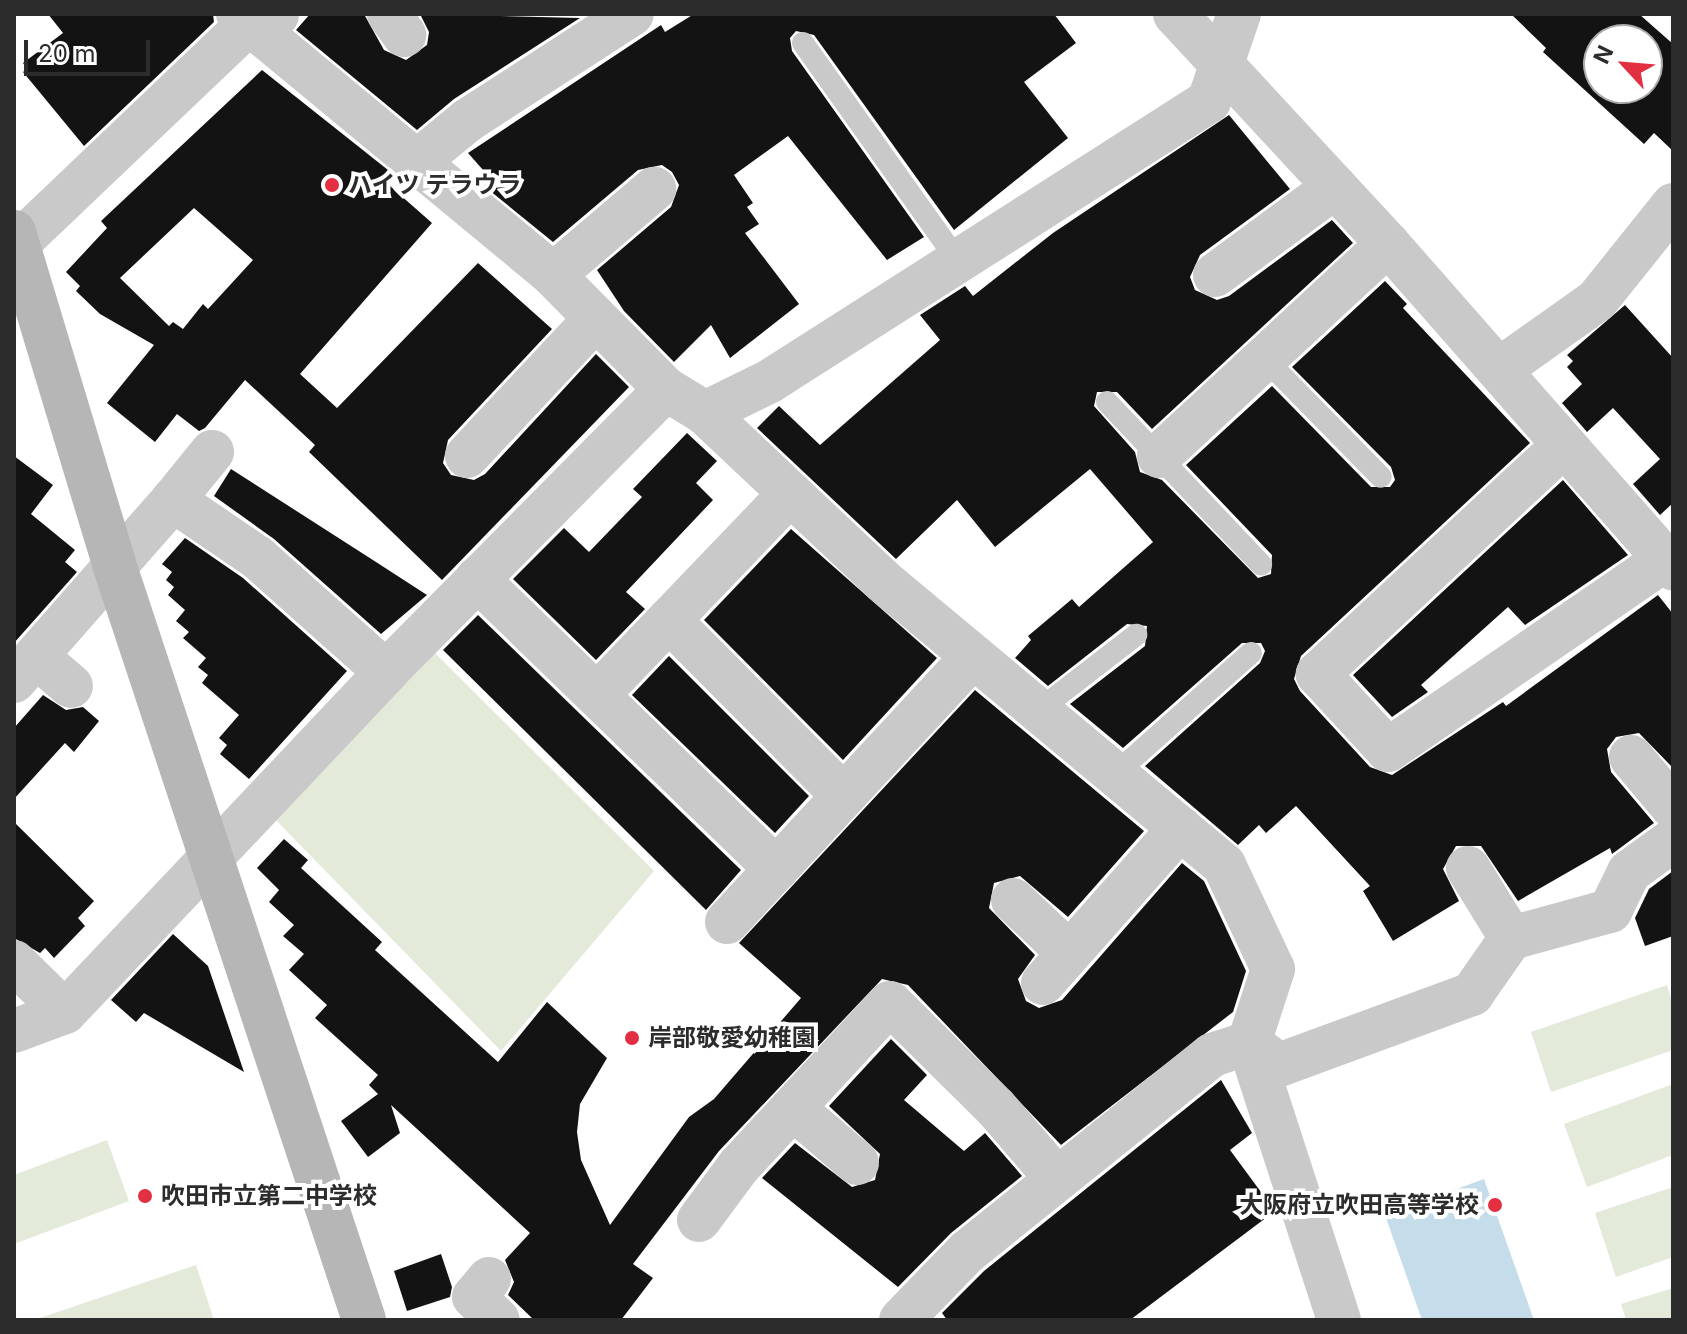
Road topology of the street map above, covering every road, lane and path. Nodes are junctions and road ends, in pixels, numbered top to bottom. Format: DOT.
graph roads {
  1 [pos="1175,14"];
  2 [pos="1239,14"];
  3 [pos="256,17"];
  4 [pos="614,19"];
  5 [pos="803,43"];
  6 [pos="1221,66"];
  7 [pos="418,161"];
  8 [pos="1335,187"];
  9 [pos="654,189"];
  10 [pos="1673,205"];
  11 [pos="15,241"];
  12 [pos="1388,244"];
  13 [pos="956,258"];
  14 [pos="553,275"];
  15 [pos="1215,275"];
  16 [pos="595,319"];
  17 [pos="1265,359"];
  18 [pos="1500,369"];
  19 [pos="666,389"];
  20 [pos="1107,402"];
  21 [pos="705,413"];
  22 [pos="1563,446"];
  23 [pos="212,452"];
  24 [pos="467,456"];
  25 [pos="1159,456"];
  26 [pos="1381,477"];
  27 [pos="790,494"];
  28 [pos="173,500"];
  29 [pos="1669,563"];
  30 [pos="114,564"];
  31 [pos="1261,564"];
  32 [pos="477,579"];
  33 [pos="669,620"];
  34 [pos="1136,635"];
  35 [pos="1251,653"];
  36 [pos="973,656"];
  37 [pos="25,668"];
  38 [pos="386,672"];
  39 [pos="71,686"];
  40 [pos="597,695"];
  41 [pos="1039,710"];
  42 [pos="1631,757"];
  43 [pos="1115,774"];
  44 [pos="844,796"];
  45 [pos="1673,807"];
  46 [pos="1180,828"];
  47 [pos="1673,840"];
  48 [pos="210,856"];
  49 [pos="1468,868"];
  50 [pos="776,869"];
  51 [pos="1013,900"];
  52 [pos="727,922"];
  53 [pos="1511,938"];
  54 [pos="14,962"];
  55 [pos="65,1012"];
  56 [pos="14,1031"];
  57 [pos="1249,1043"];
  58 [pos="794,1109"];
  59 [pos="857,1163"];
  60 [pos="1057,1179"];
  61 [pos="699,1220"];
  62 [pos="903,1319"];
  63 [pos="364,1320"];
  64 [pos="1339,1320"];
  1 -- 6 [label="street"];
  2 -- 6 [label="street"];
  3 -- 7 [label="street"];
  3 -- 11 [label="street"];
  4 -- 7 [label="street"];
  5 -- 13 [label="lane"];
  6 -- 8 [label="street"];
  6 -- 13 [label="street"];
  7 -- 14 [label="street"];
  8 -- 12 [label="street"];
  8 -- 15 [label="street"];
  9 -- 14 [label="street"];
  10 -- 18 [label="street"];
  11 -- 30 [label="street"];
  12 -- 17 [label="street"];
  12 -- 18 [label="street"];
  13 -- 21 [label="street"];
  14 -- 16 [label="street"];
  16 -- 19 [label="street"];
  16 -- 24 [label="street"];
  17 -- 25 [label="street"];
  17 -- 26 [label="lane"];
  18 -- 22 [label="street"];
  19 -- 21 [label="street"];
  19 -- 32 [label="street"];
  20 -- 25 [label="lane"];
  21 -- 27 [label="street"];
  22 -- 29 [label="street"];
  22 -- 29 [label="street"];
  23 -- 28 [label="street"];
  25 -- 31 [label="lane"];
  27 -- 33 [label="street"];
  27 -- 36 [label="street"];
  28 -- 30 [label="street"];
  28 -- 38 [label="street"];
  30 -- 37 [label="street"];
  30 -- 48 [label="street"];
  32 -- 38 [label="street"];
  32 -- 40 [label="street"];
  33 -- 40 [label="street"];
  33 -- 44 [label="street"];
  34 -- 41 [label="lane"];
  35 -- 43 [label="lane"];
  36 -- 41 [label="street"];
  36 -- 44 [label="street"];
  37 -- 39 [label="street"];
  38 -- 48 [label="street"];
  40 -- 50 [label="street"];
  41 -- 43 [label="street"];
  42 -- 45 [label="street"];
  43 -- 46 [label="street"];
  44 -- 50 [label="street"];
  46 -- 51 [label="street"];
  46 -- 57 [label="street"];
  47 -- 53 [label="street"];
  48 -- 55 [label="street"];
  48 -- 63 [label="street"];
  49 -- 53 [label="street"];
  50 -- 52 [label="street"];
  53 -- 57 [label="street"];
  54 -- 55 [label="street"];
  55 -- 56 [label="street"];
  57 -- 60 [label="street"];
  57 -- 64 [label="street"];
  58 -- 59 [label="street"];
  58 -- 60 [label="street"];
  58 -- 61 [label="street"];
  60 -- 62 [label="street"];
}
